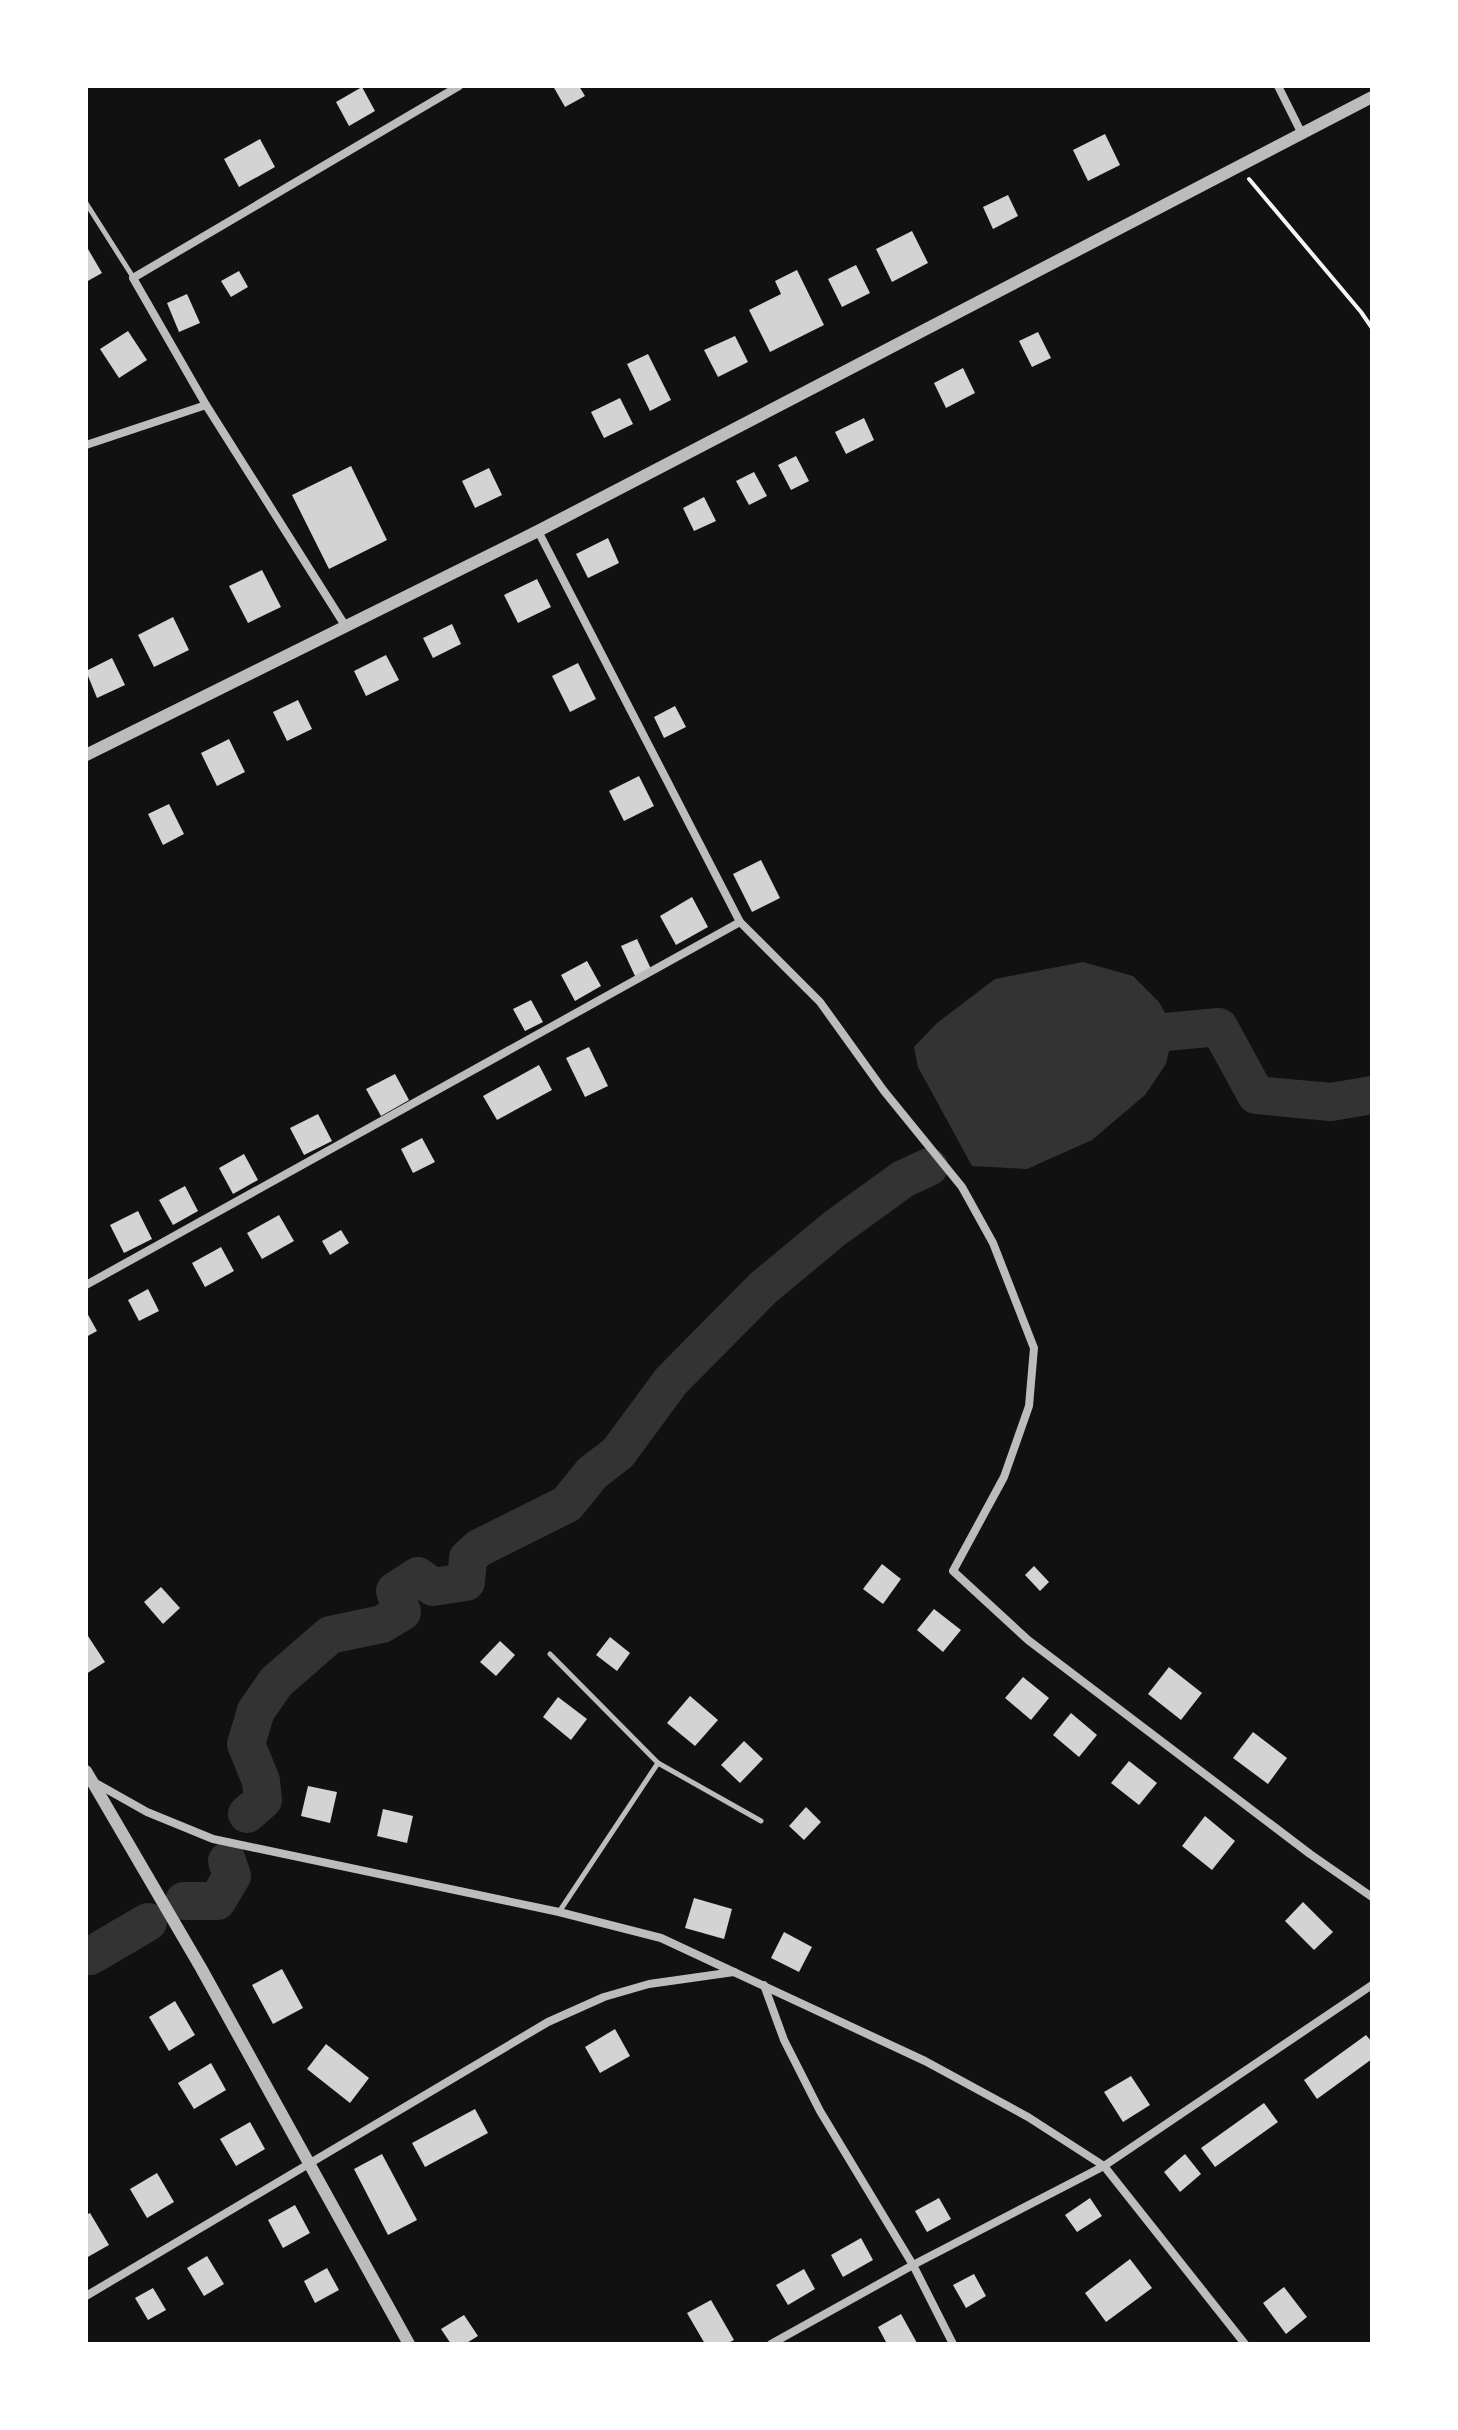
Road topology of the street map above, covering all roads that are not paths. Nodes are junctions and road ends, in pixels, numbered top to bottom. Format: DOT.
graph roads {
  1 [pos="459,86"];
  2 [pos="1278,86"];
  3 [pos="1372,97"];
  4 [pos="1302,134"];
  5 [pos="86,203"];
  6 [pos="133,278"];
  7 [pos="206,405"];
  8 [pos="86,445"];
  9 [pos="538,531"];
  10 [pos="346,627"];
  11 [pos="86,755"];
  12 [pos="740,922"];
  13 [pos="86,1285"];
  14 [pos="550,1654"];
  15 [pos="658,1763"];
  16 [pos="89,1776"];
  17 [pos="761,1821"];
  18 [pos="1372,1897"];
  19 [pos="559,1912"];
  20 [pos="734,1972"];
  21 [pos="764,1985"];
  22 [pos="1372,1985"];
  23 [pos="309,2165"];
  24 [pos="1104,2166"];
  25 [pos="913,2265"];
  26 [pos="86,2296"];
  27 [pos="409,2344"];
  28 [pos="771,2344"];
  29 [pos="953,2344"];
  30 [pos="1245,2344"];
  1 -- 6 [label="street"];
  2 -- 4 [label="street"];
  3 -- 4 [label="street"];
  4 -- 9 [label="street"];
  5 -- 6 [label="lane"];
  6 -- 7 [label="street"];
  7 -- 8 [label="street"];
  7 -- 10 [label="street"];
  9 -- 10 [label="street"];
  9 -- 12 [label="street"];
  10 -- 11 [label="street"];
  12 -- 13 [label="street"];
  12 -- 18 [label="street"];
  14 -- 15 [label="lane"];
  15 -- 17 [label="lane"];
  15 -- 19 [label="lane"];
  16 -- 19 [label="street"];
  16 -- 23 [label="street"];
  19 -- 20 [label="street"];
  20 -- 21 [label="street"];
  20 -- 23 [label="street"];
  21 -- 24 [label="street"];
  21 -- 25 [label="street"];
  22 -- 24 [label="street"];
  23 -- 26 [label="street"];
  23 -- 27 [label="street"];
  24 -- 25 [label="street"];
  24 -- 30 [label="street"];
  25 -- 28 [label="street"];
  25 -- 29 [label="street"];
}
